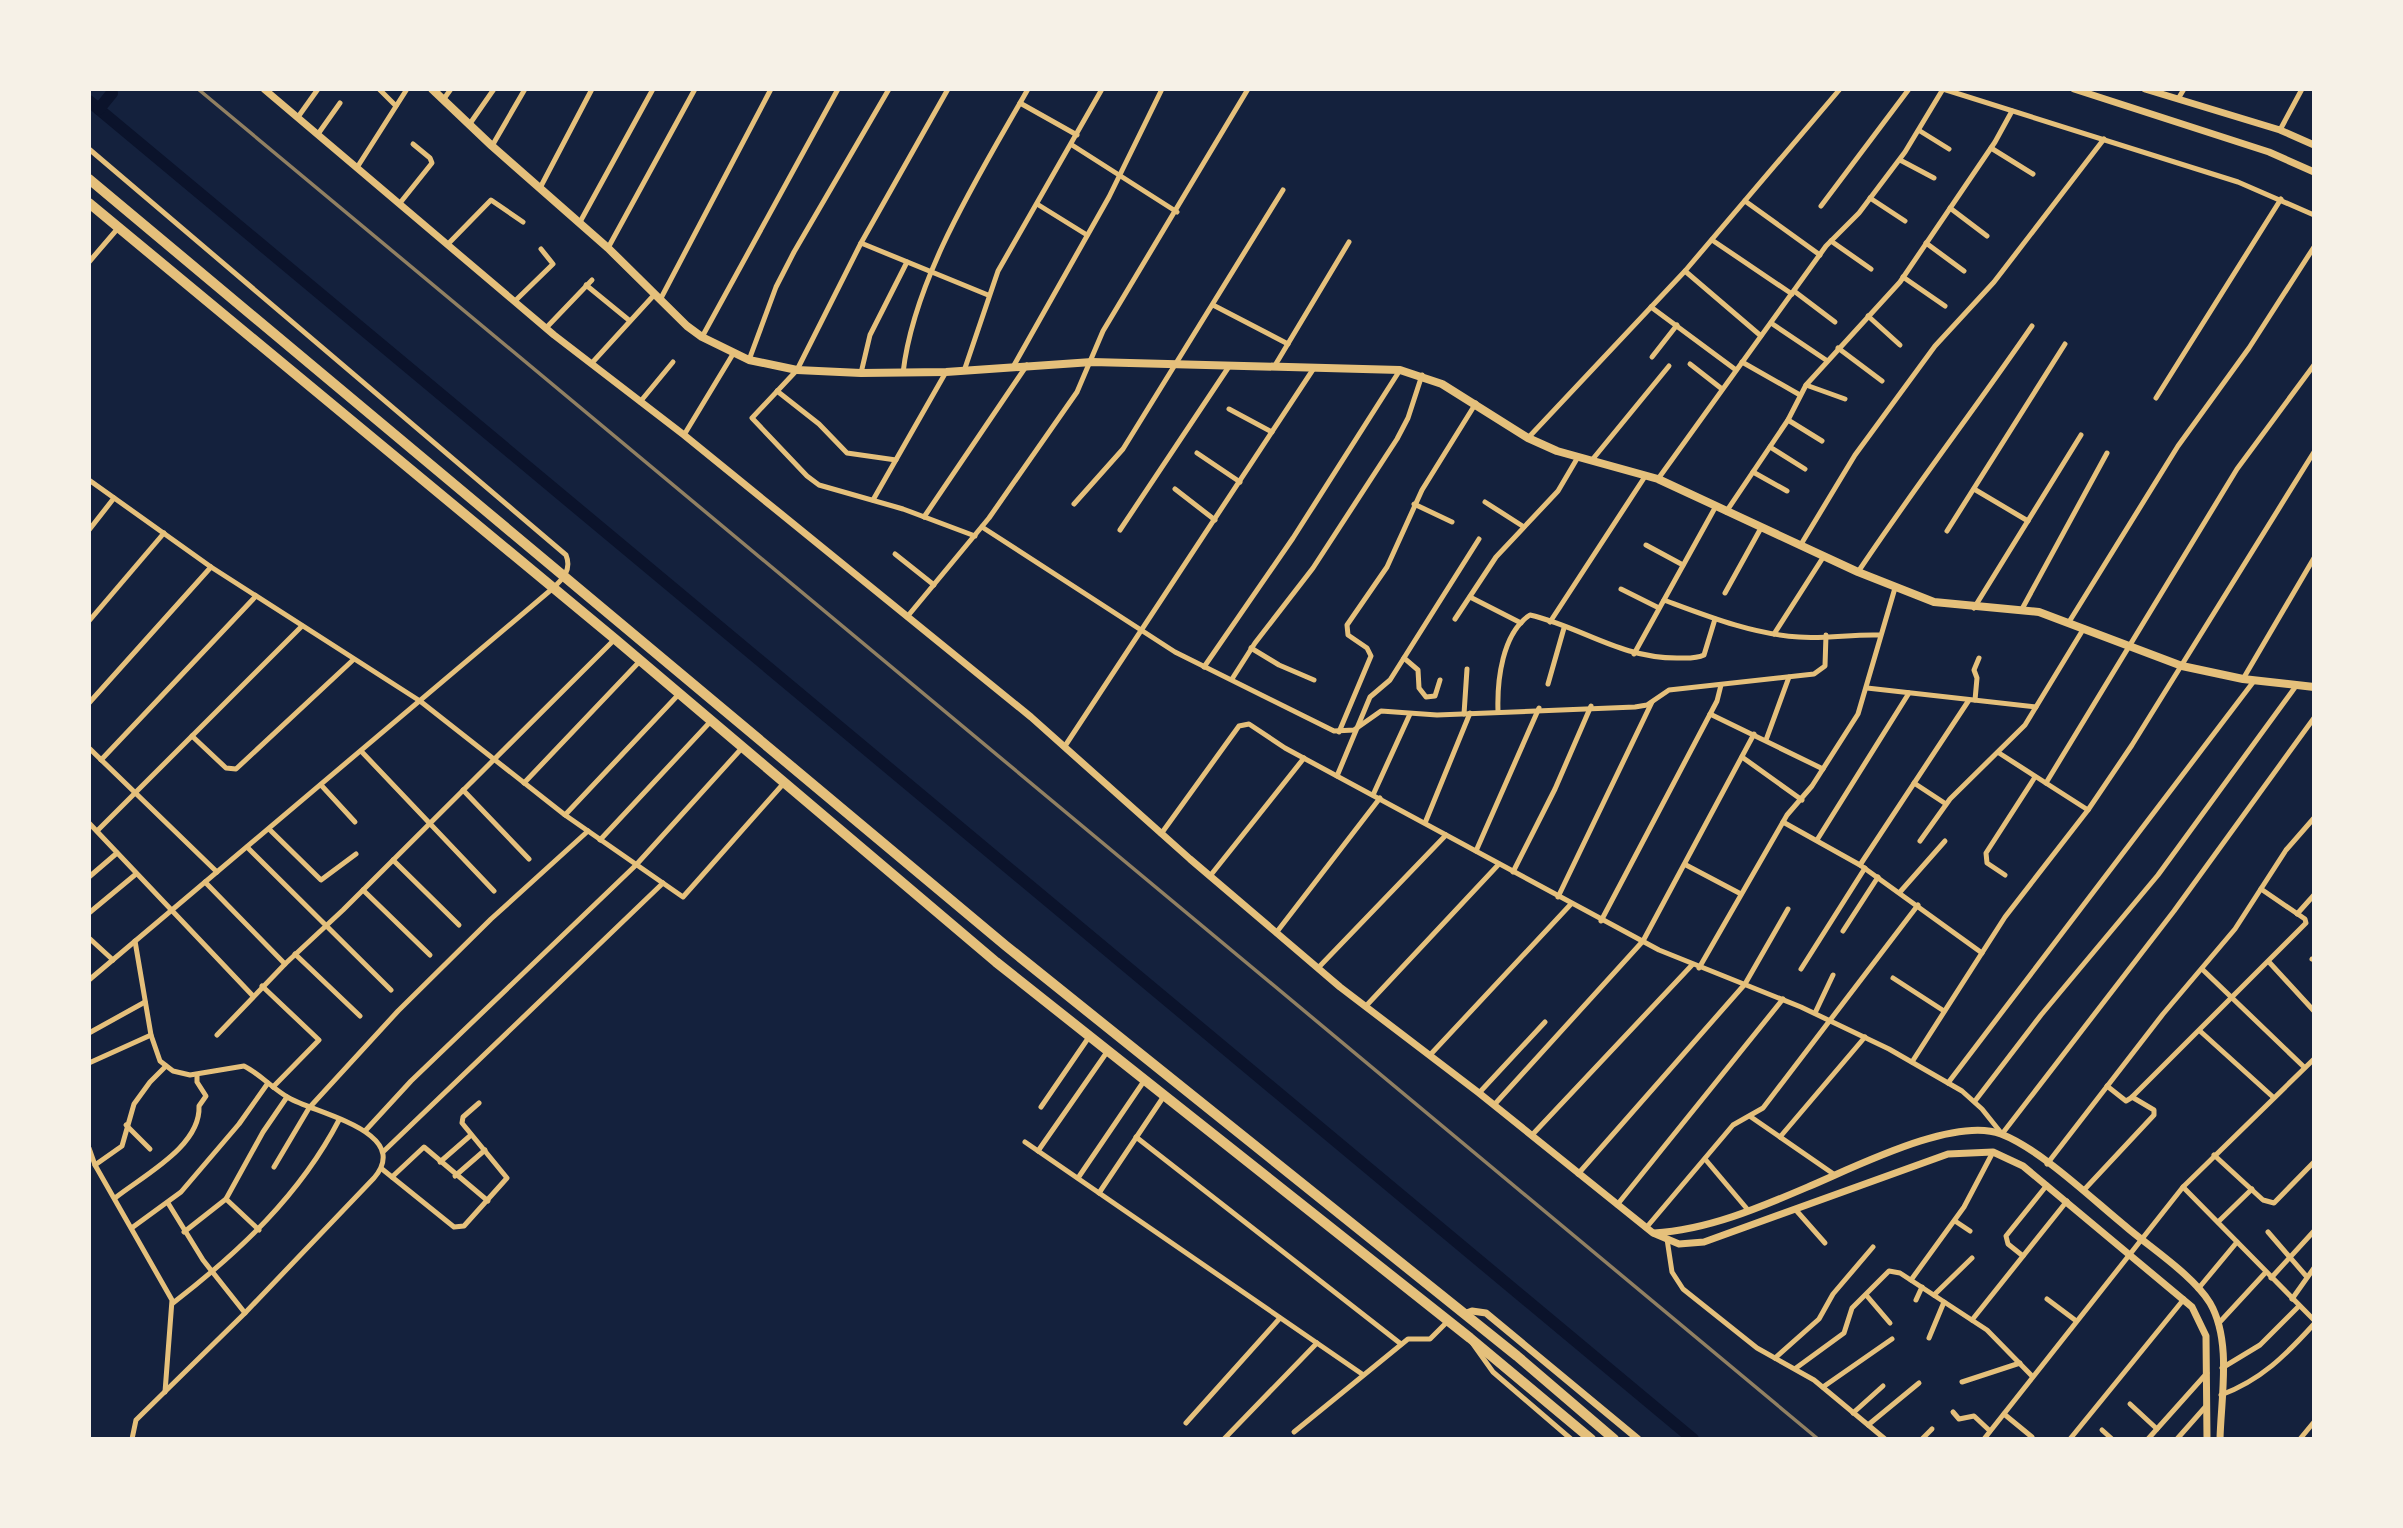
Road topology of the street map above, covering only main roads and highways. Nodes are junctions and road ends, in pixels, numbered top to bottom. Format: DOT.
graph roads {
  1 [pos="432,89"];
  2 [pos="89,179"];
  3 [pos="89,202"];
  4 [pos="2314,687"];
  5 [pos="1591,1439"];
  6 [pos="1614,1439"];
  1 -- 4 [label="main road"];
  2 -- 6 [label="highway"];
  3 -- 5 [label="highway"];
}
